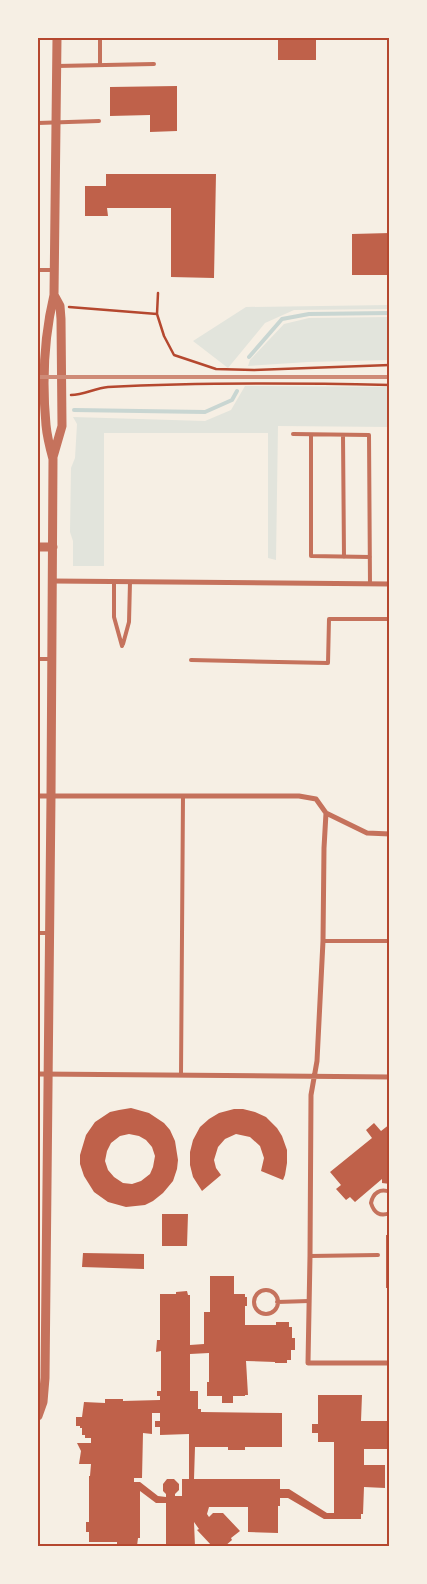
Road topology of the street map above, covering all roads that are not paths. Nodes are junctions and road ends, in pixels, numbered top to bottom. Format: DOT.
graph roads {
  1 [pos="57,38"];
  2 [pos="100,38"];
  3 [pos="154,64"];
  4 [pos="100,65"];
  5 [pos="56,66"];
  6 [pos="99,121"];
  7 [pos="56,122"];
  8 [pos="38,123"];
  9 [pos="38,270"];
  10 [pos="55,270"];
  11 [pos="54,295"];
  12 [pos="293,434"];
  13 [pos="311,434"];
  14 [pos="343,435"];
  15 [pos="53,459"];
  16 [pos="38,547"];
  17 [pos="53,547"];
  18 [pos="344,557"];
  19 [pos="370,557"];
  20 [pos="53,581"];
  21 [pos="114,582"];
  22 [pos="130,582"];
  23 [pos="370,584"];
  24 [pos="390,584"];
  25 [pos="390,619"];
  26 [pos="38,659"];
  27 [pos="52,659"];
  28 [pos="191,660"];
  29 [pos="38,796"];
  30 [pos="51,796"];
  31 [pos="183,796"];
  32 [pos="326,813"];
  33 [pos="390,834"];
  34 [pos="38,933"];
  35 [pos="50,933"];
  36 [pos="324,941"];
  37 [pos="390,941"];
  38 [pos="38,1074"];
  39 [pos="48,1074"];
  40 [pos="181,1075"];
  41 [pos="314,1077"];
  42 [pos="390,1077"];
  43 [pos="390,1192"];
  44 [pos="390,1213"];
  45 [pos="42,1217"];
  46 [pos="378,1255"];
  47 [pos="310,1256"];
  48 [pos="309,1301"];
  49 [pos="278,1302"];
  50 [pos="41,1353"];
  51 [pos="390,1363"];
  52 [pos="38,1416"];
  1 -- 5 [label="street"];
  2 -- 4 [label="lane"];
  3 -- 4 [label="lane"];
  4 -- 5 [label="lane"];
  5 -- 7 [label="street"];
  6 -- 7 [label="lane"];
  7 -- 8 [label="lane"];
  7 -- 10 [label="street"];
  9 -- 10 [label="lane"];
  10 -- 11 [label="street"];
  11 -- 15 [label="street"];
  11 -- 15 [label="street"];
  12 -- 13 [label="lane"];
  13 -- 14 [label="lane"];
  13 -- 18 [label="lane"];
  14 -- 18 [label="lane"];
  14 -- 19 [label="lane"];
  15 -- 17 [label="street"];
  16 -- 17 [label="street"];
  17 -- 20 [label="street"];
  18 -- 19 [label="lane"];
  19 -- 23 [label="lane"];
  20 -- 21 [label="street"];
  20 -- 27 [label="street"];
  21 -- 22 [label="street"];
  21 -- 22 [label="lane"];
  22 -- 23 [label="street"];
  23 -- 24 [label="street"];
  25 -- 28 [label="lane"];
  26 -- 27 [label="lane"];
  27 -- 30 [label="street"];
  29 -- 30 [label="street"];
  30 -- 31 [label="street"];
  30 -- 35 [label="street"];
  31 -- 32 [label="street"];
  31 -- 40 [label="lane"];
  32 -- 33 [label="street"];
  32 -- 36 [label="street"];
  34 -- 35 [label="lane"];
  35 -- 39 [label="street"];
  36 -- 37 [label="lane"];
  36 -- 41 [label="street"];
  38 -- 39 [label="street"];
  39 -- 40 [label="street"];
  39 -- 45 [label="street"];
  40 -- 41 [label="street"];
  41 -- 42 [label="street"];
  41 -- 47 [label="street"];
  43 -- 44 [label="lane"];
  45 -- 50 [label="street"];
  46 -- 47 [label="lane"];
  47 -- 48 [label="street"];
  48 -- 49 [label="lane"];
  48 -- 51 [label="street"];
  49 -- 49 [label="lane"];
  50 -- 52 [label="street"];
}
